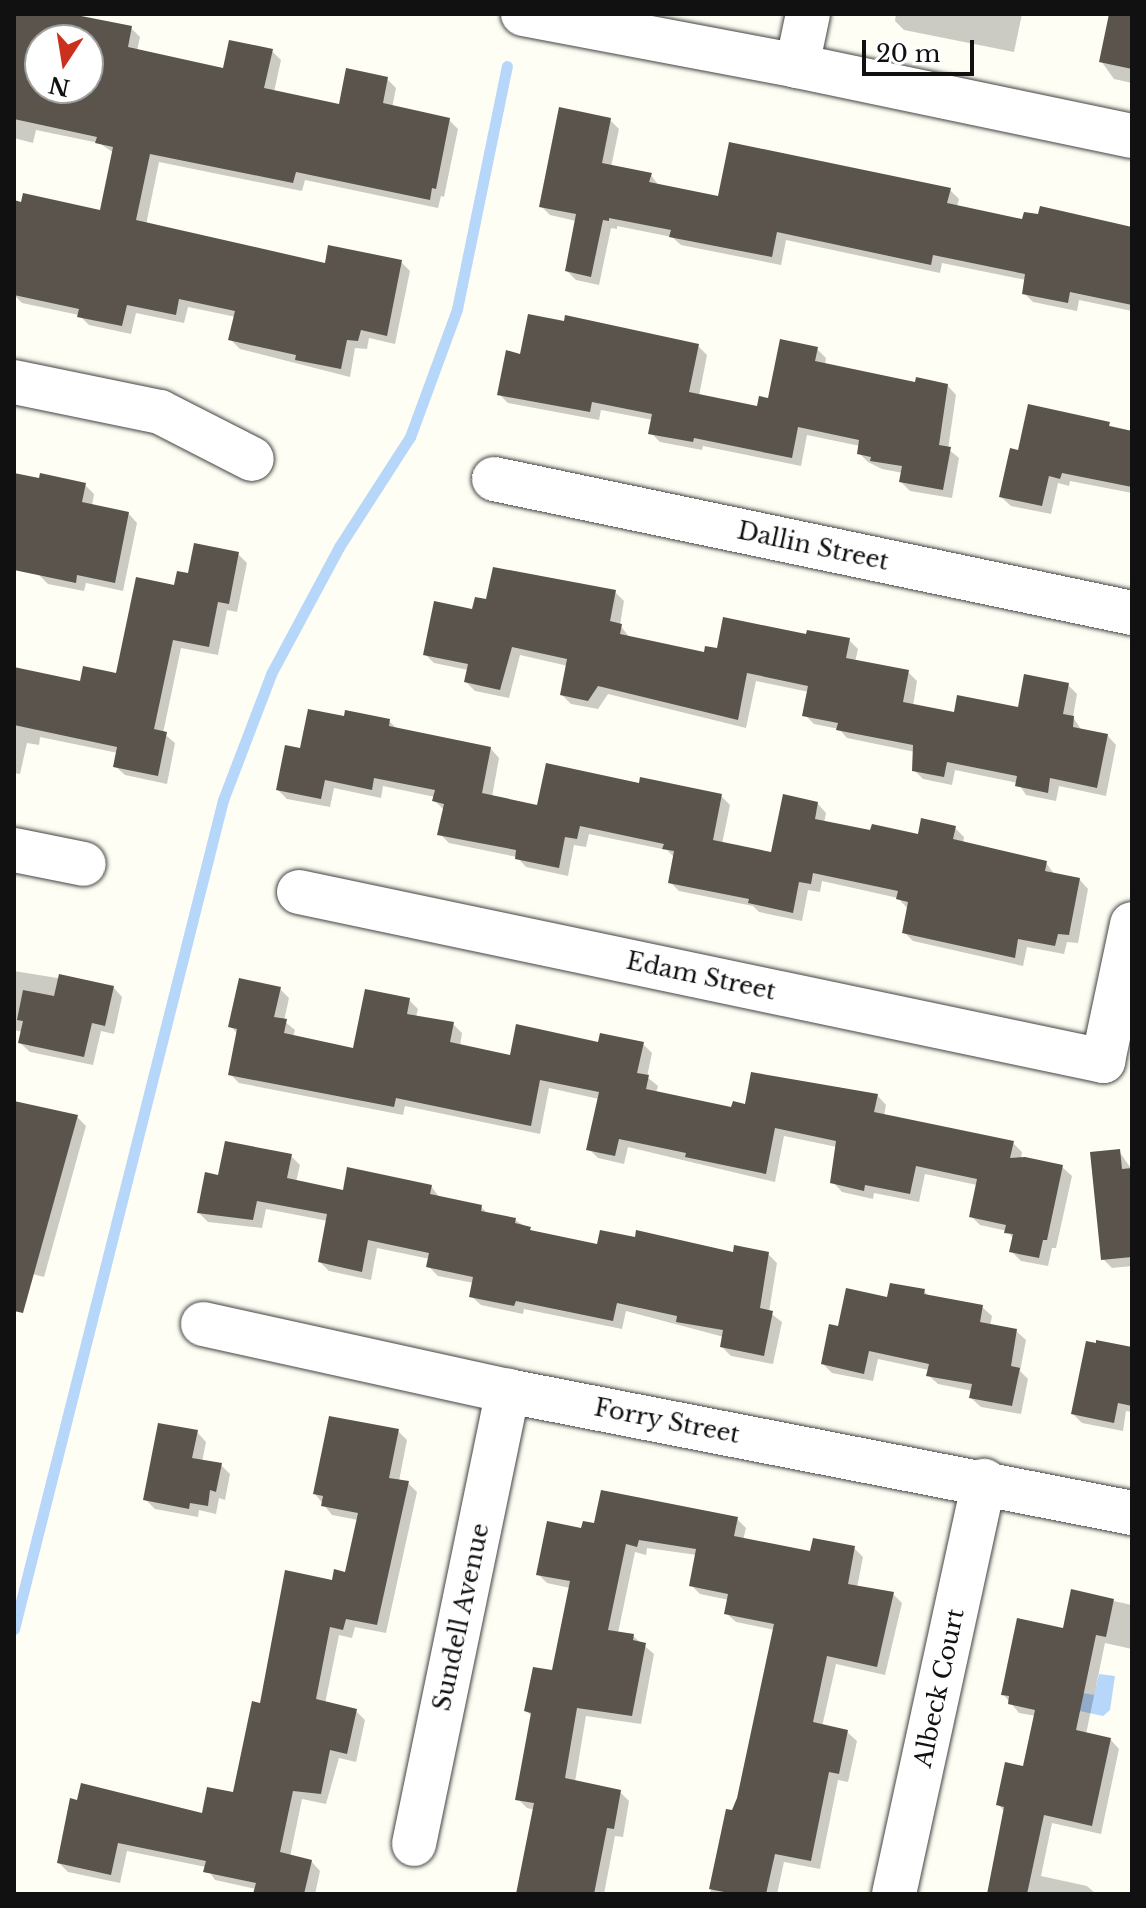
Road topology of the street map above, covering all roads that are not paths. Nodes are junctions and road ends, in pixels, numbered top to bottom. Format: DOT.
graph roads {
  1 [pos="523,14"];
  2 [pos="808,14"];
  3 [pos="797,66"];
  4 [pos="1132,136"];
  5 [pos="14,382"];
  6 [pos="252,459"];
  7 [pos="494,479"];
  8 [pos="1132,613"];
  9 [pos="14,850"];
  10 [pos="84,864"];
  11 [pos="299,892"];
  12 [pos="1132,924"];
  13 [pos="203,1324"];
  14 [pos="508,1391"];
  15 [pos="984,1481"];
  16 [pos="1132,1513"];
  17 [pos="414,1844"];
  18 [pos="894,1894"];
  1 -- 3 [label="street"];
  2 -- 3 [label="street"];
  3 -- 4 [label="street"];
  5 -- 6 [label="street"];
  7 -- 8 [label="street, Dallin Street"];
  9 -- 10 [label="street"];
  11 -- 12 [label="street, Edam Street"];
  13 -- 14 [label="street, Forry Street"];
  14 -- 15 [label="street, Forry Street"];
  14 -- 17 [label="street, Sundell Avenue"];
  15 -- 16 [label="street, Forry Street"];
  15 -- 18 [label="street, Albeck Court"];
}
